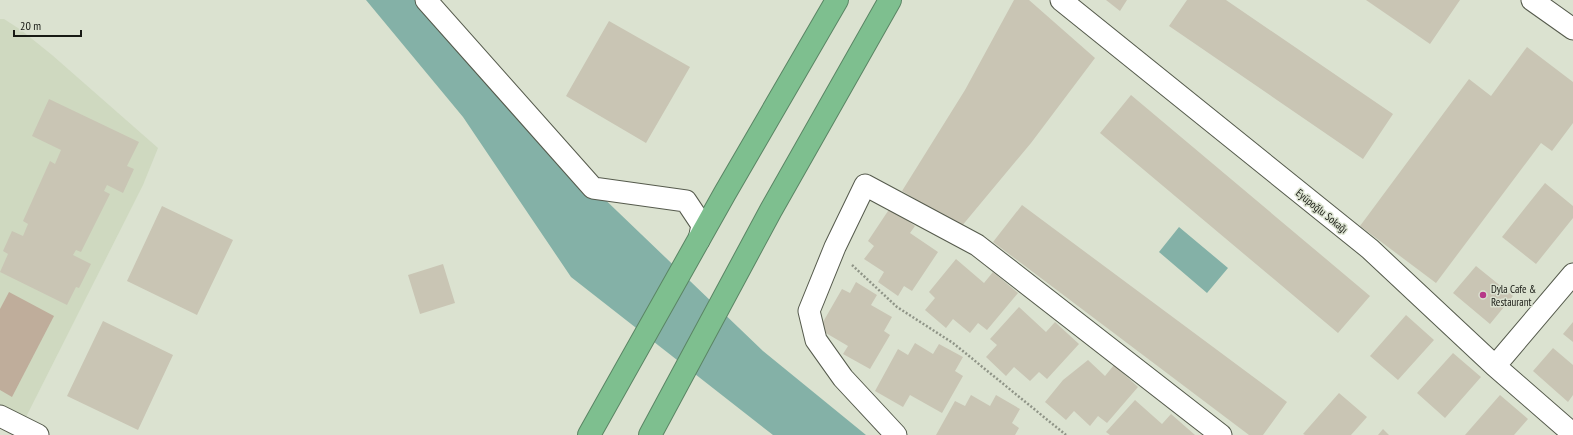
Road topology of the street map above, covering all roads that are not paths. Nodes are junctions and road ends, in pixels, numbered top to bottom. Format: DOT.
graph roads {
  1 [pos="426,0"];
  2 [pos="837,0"];
  3 [pos="1060,0"];
  4 [pos="1532,0"];
  5 [pos="890,1"];
  6 [pos="1573,29"];
  7 [pos="699,240"];
  8 [pos="1573,274"];
  9 [pos="1495,366"];
  10 [pos="0,416"];
  11 [pos="1573,434"];
  12 [pos="38,435"];
  13 [pos="589,435"];
  14 [pos="650,435"];
  15 [pos="896,435"];
  16 [pos="1221,435"];
  1 -- 7 [label="street"];
  2 -- 7 [label="highway"];
  3 -- 9 [label="street, Eyüpoğlu Sokağı"];
  4 -- 6 [label="street"];
  5 -- 14 [label="highway"];
  7 -- 13 [label="highway"];
  8 -- 9 [label="street"];
  9 -- 11 [label="street, Eyüpoğlu Sokağı"];
  10 -- 12 [label="street"];
  15 -- 16 [label="street"];
}
